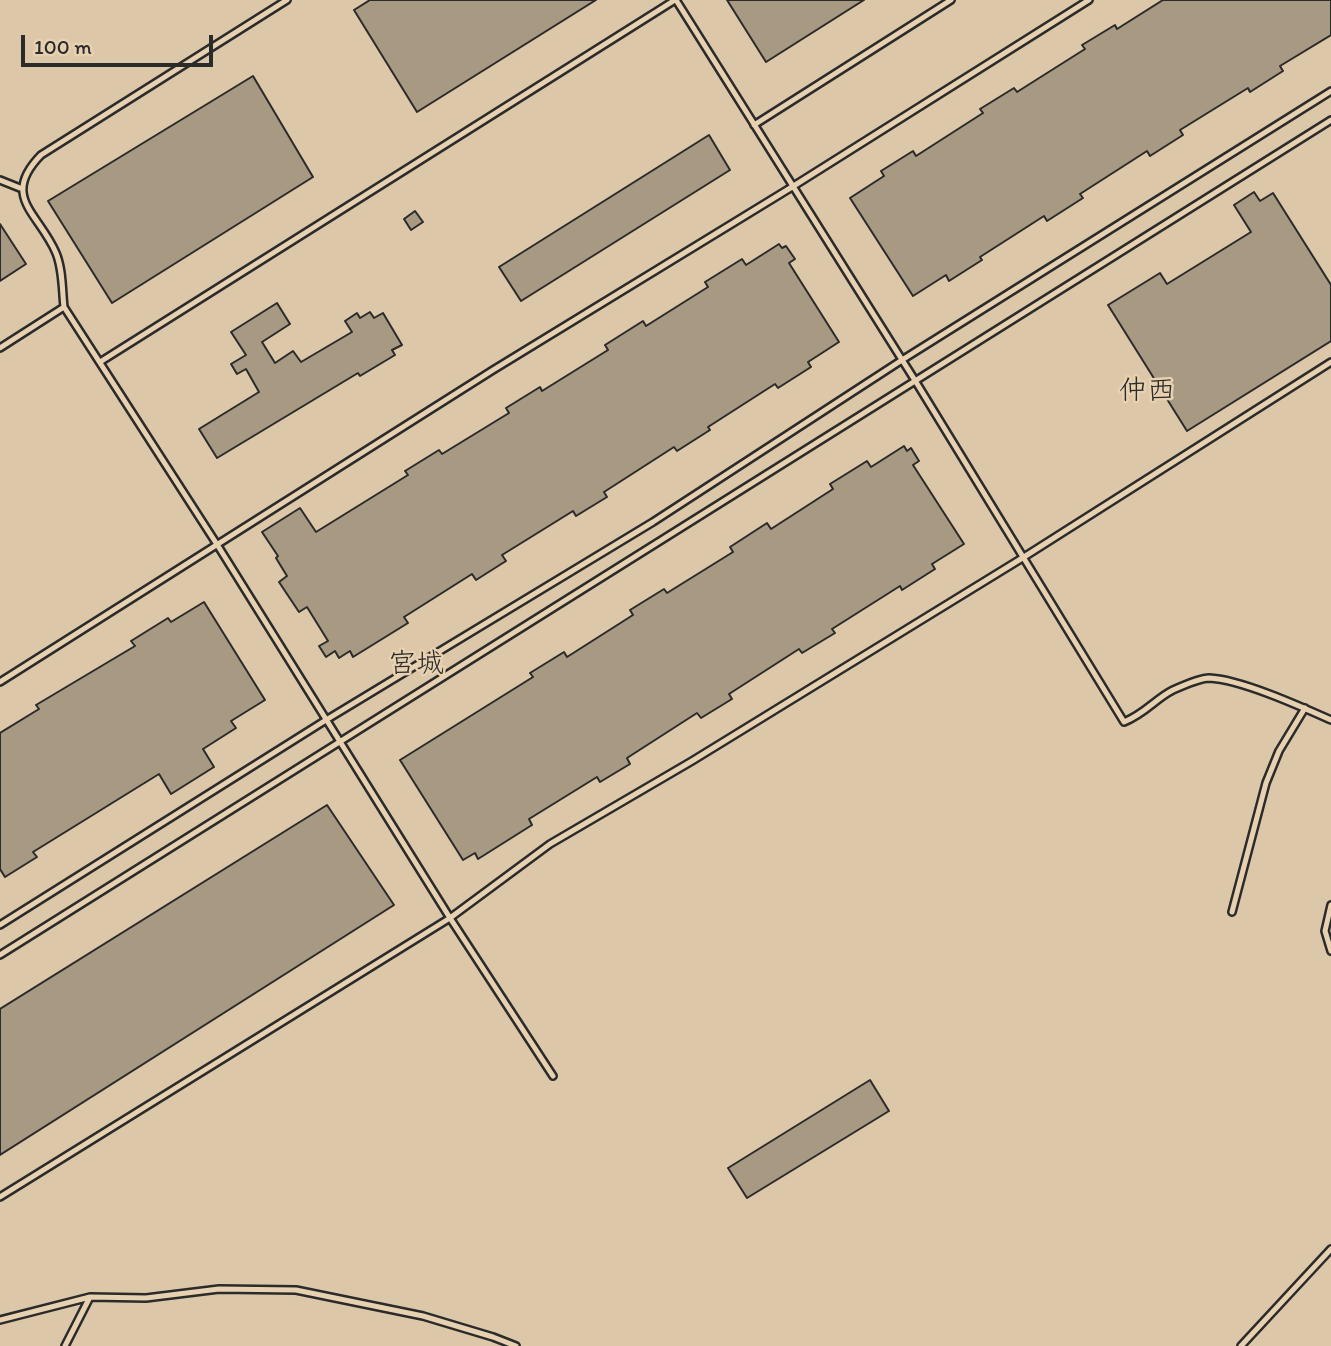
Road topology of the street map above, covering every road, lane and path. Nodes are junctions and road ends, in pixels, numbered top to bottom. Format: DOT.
graph roads {
  1 [pos="287,0"];
  2 [pos="675,0"];
  3 [pos="951,0"];
  4 [pos="1089,0"];
  5 [pos="1331,91"];
  6 [pos="1331,120"];
  7 [pos="754,125"];
  8 [pos="0,180"];
  9 [pos="792,187"];
  10 [pos="20,188"];
  11 [pos="64,307"];
  12 [pos="0,348"];
  13 [pos="902,360"];
  14 [pos="100,362"];
  15 [pos="1331,362"];
  16 [pos="916,382"];
  17 [pos="218,546"];
  18 [pos="1024,557"];
  19 [pos="0,682"];
  20 [pos="1305,708"];
  21 [pos="326,720"];
  22 [pos="1331,720"];
  23 [pos="339,742"];
  24 [pos="1331,905"];
  25 [pos="1232,912"];
  26 [pos="450,918"];
  27 [pos="0,925"];
  28 [pos="1331,951"];
  29 [pos="0,955"];
  30 [pos="553,1076"];
  31 [pos="0,1198"];
  32 [pos="1331,1249"];
  33 [pos="90,1297"];
  34 [pos="0,1320"];
  35 [pos="65,1346"];
  36 [pos="516,1346"];
  37 [pos="1241,1346"];
  1 -- 10 [label="lane"];
  2 -- 7 [label="lane"];
  2 -- 14 [label="lane"];
  3 -- 7 [label="lane"];
  4 -- 9 [label="lane"];
  5 -- 13 [label="lane"];
  6 -- 16 [label="lane"];
  7 -- 9 [label="lane"];
  8 -- 10 [label="lane"];
  9 -- 13 [label="lane"];
  9 -- 17 [label="lane"];
  10 -- 11 [label="lane"];
  11 -- 12 [label="lane"];
  11 -- 14 [label="lane"];
  13 -- 16 [label="lane"];
  13 -- 21 [label="lane"];
  14 -- 17 [label="lane"];
  15 -- 18 [label="lane"];
  16 -- 18 [label="lane"];
  16 -- 23 [label="lane"];
  17 -- 19 [label="lane"];
  17 -- 21 [label="lane"];
  18 -- 20 [label="lane"];
  18 -- 26 [label="lane"];
  20 -- 22 [label="lane"];
  20 -- 25 [label="lane"];
  21 -- 23 [label="lane"];
  21 -- 27 [label="lane"];
  23 -- 26 [label="lane"];
  23 -- 29 [label="lane"];
  24 -- 28 [label="lane"];
  26 -- 30 [label="lane"];
  26 -- 31 [label="lane"];
  32 -- 37 [label="lane"];
  33 -- 34 [label="lane"];
  33 -- 35 [label="lane"];
  33 -- 36 [label="lane"];
}
